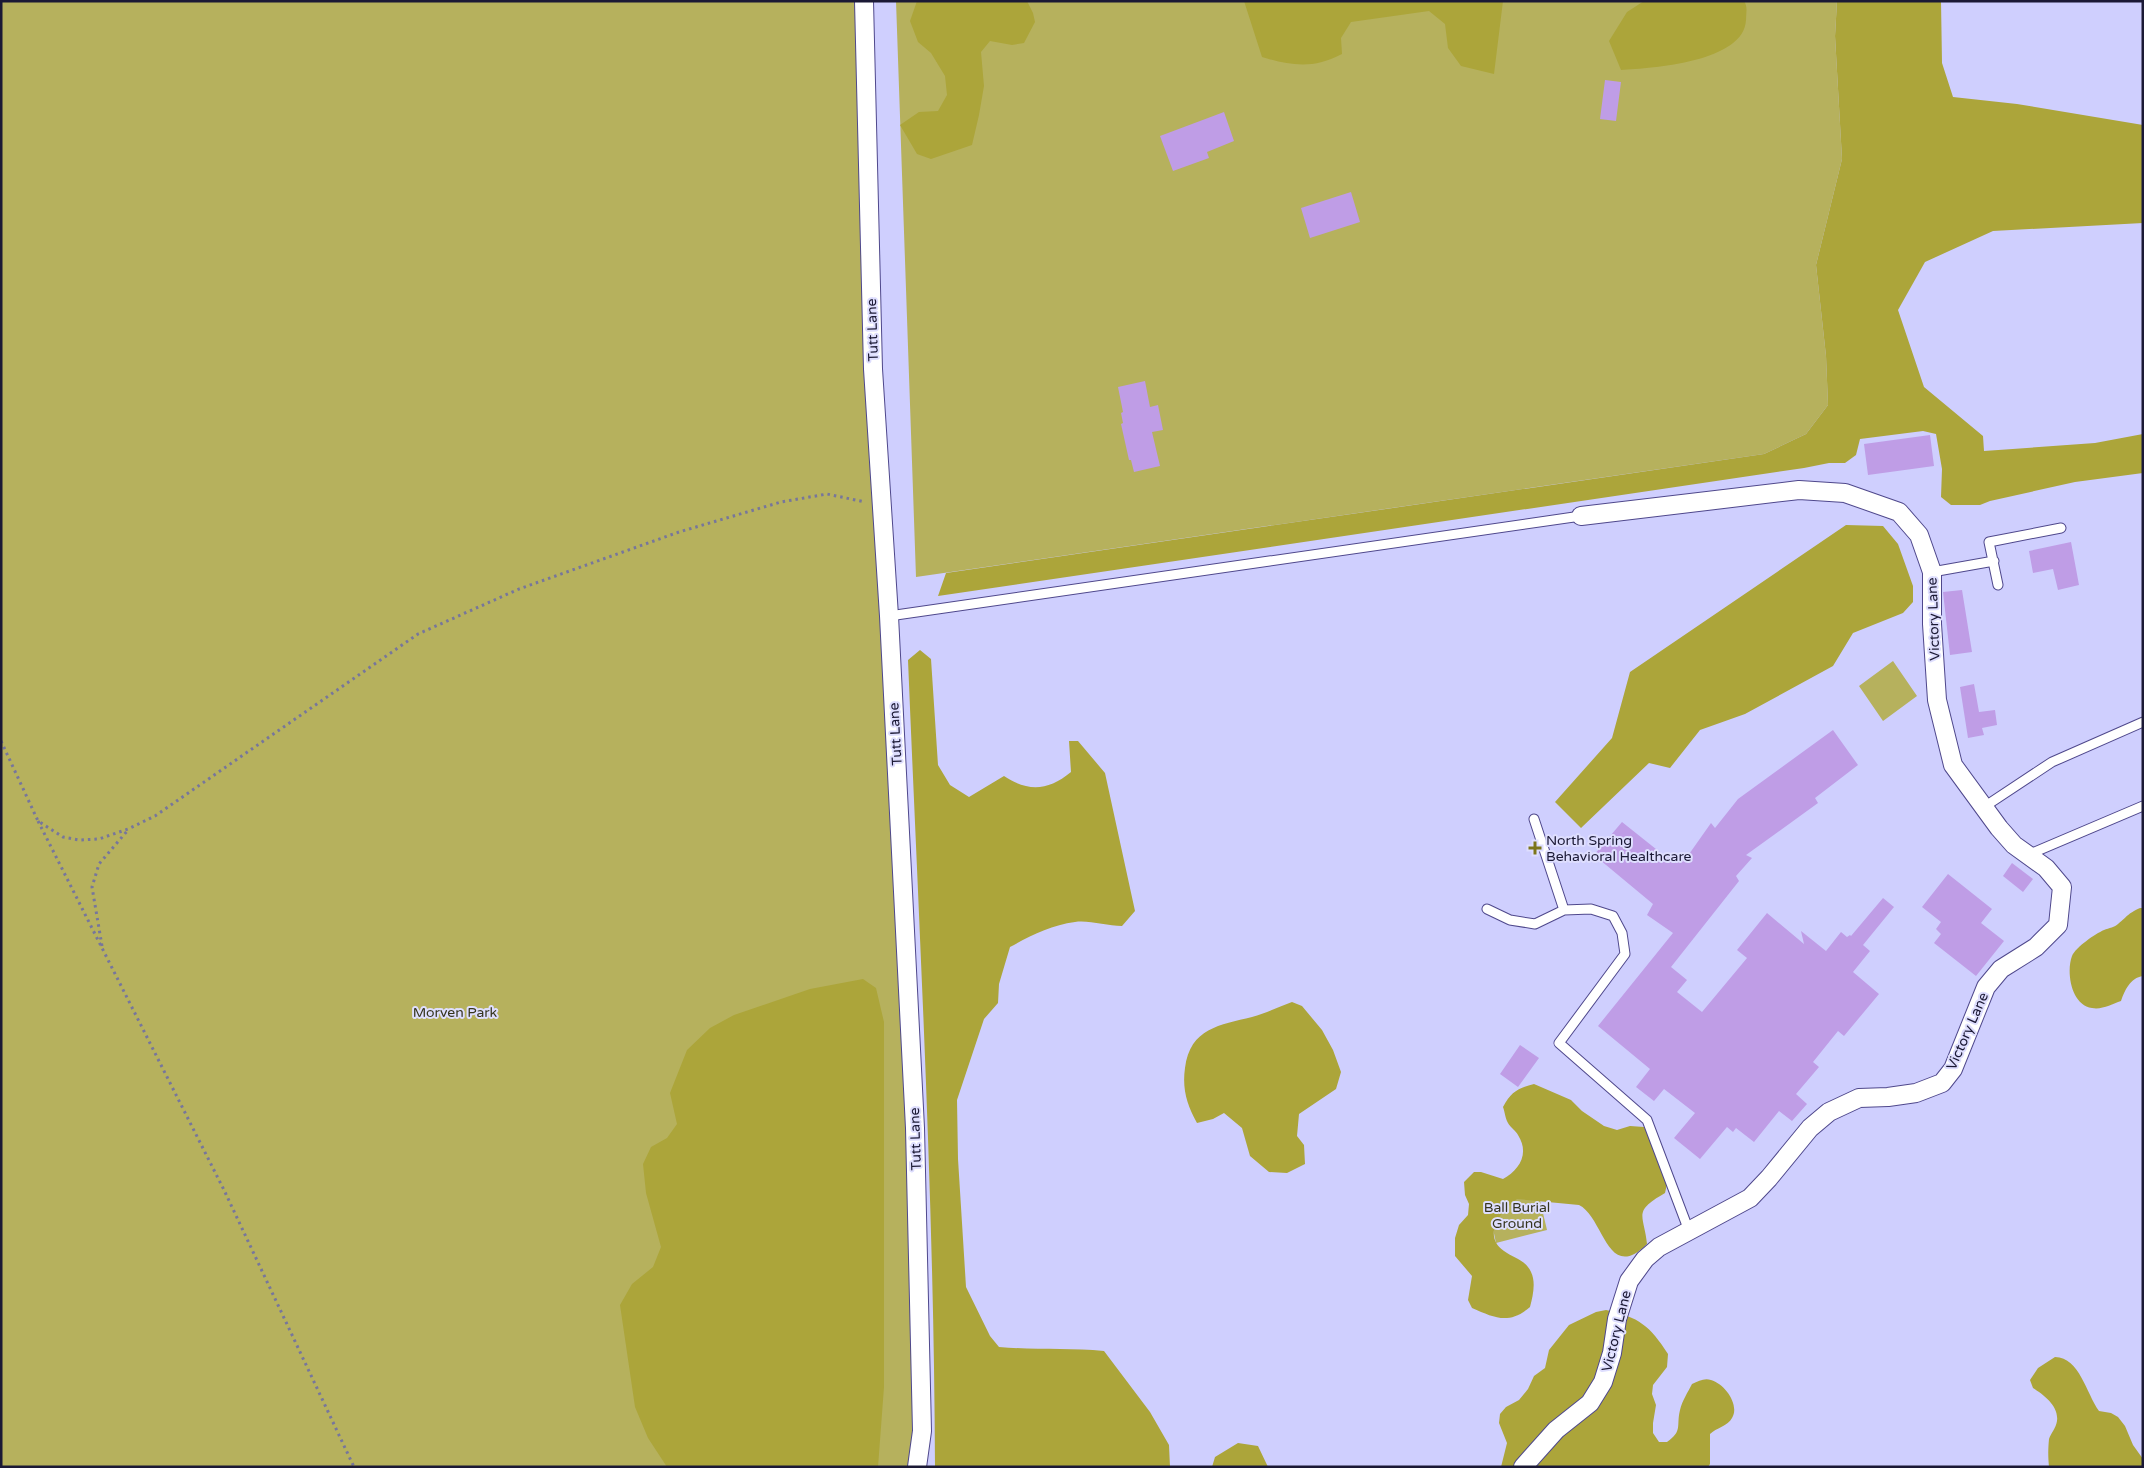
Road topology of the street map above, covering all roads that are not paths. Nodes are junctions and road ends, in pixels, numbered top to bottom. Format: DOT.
graph roads {
  1 [pos="864,1"];
  2 [pos="1580,516"];
  3 [pos="2061,528"];
  4 [pos="1994,561"];
  5 [pos="1932,572"];
  6 [pos="1998,585"];
  7 [pos="889,616"];
  8 [pos="2143,722"];
  9 [pos="2143,806"];
  10 [pos="1984,807"];
  11 [pos="1534,819"];
  12 [pos="2030,854"];
  13 [pos="1487,909"];
  14 [pos="1564,910"];
  15 [pos="1689,1231"];
  16 [pos="917,1467"];
  17 [pos="1523,1467"];
  1 -- 7 [label="street, Tutt Lane"];
  2 -- 5 [label="street, Victory Lane"];
  2 -- 7 [label="lane"];
  3 -- 4 [label="lane"];
  4 -- 5 [label="lane"];
  4 -- 6 [label="lane"];
  5 -- 10 [label="street, Victory Lane"];
  7 -- 16 [label="street, Tutt Lane"];
  8 -- 10 [label="lane"];
  9 -- 12 [label="lane"];
  10 -- 12 [label="street, Victory Lane"];
  11 -- 14 [label="lane"];
  12 -- 15 [label="street, Victory Lane"];
  13 -- 14 [label="lane"];
  14 -- 15 [label="lane"];
  15 -- 17 [label="street, Victory Lane"];
}
